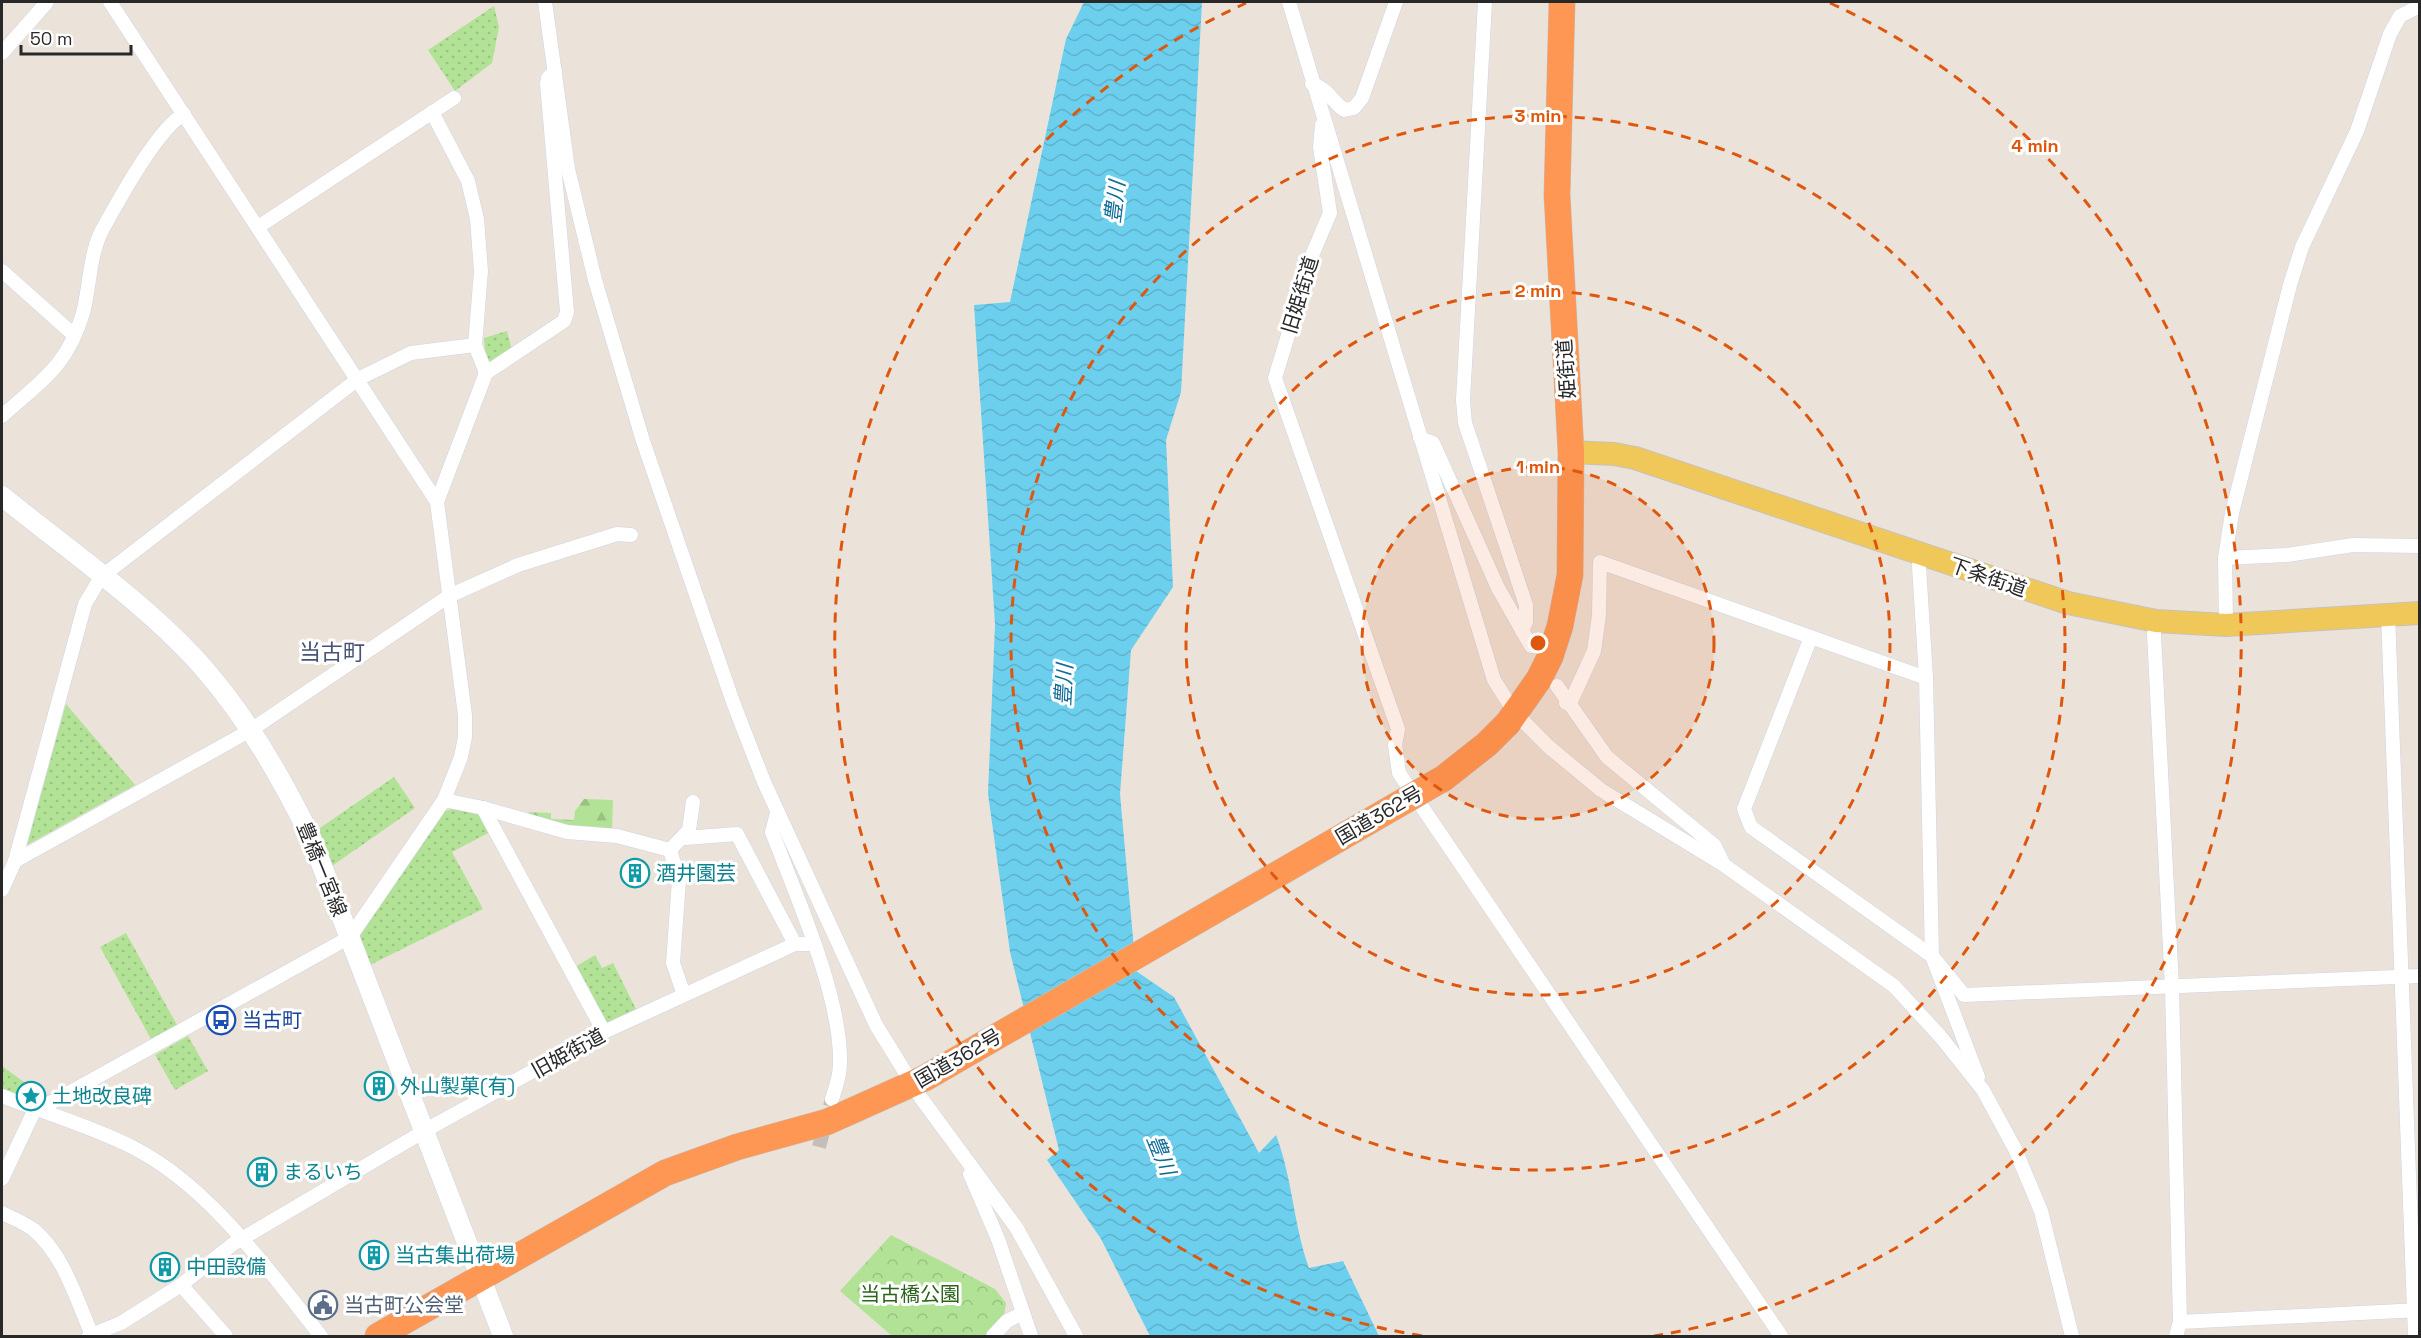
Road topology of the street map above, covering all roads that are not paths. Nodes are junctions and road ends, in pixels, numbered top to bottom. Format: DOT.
graph roads {
  1 [pos="47,2"];
  2 [pos="110,2"];
  3 [pos="545,2"];
  4 [pos="1288,2"];
  5 [pos="1396,2"];
  6 [pos="1485,2"];
  7 [pos="1562,2"];
  8 [pos="2420,6"];
  9 [pos="2,53"];
  10 [pos="555,71"];
  11 [pos="1312,84"];
  12 [pos="453,98"];
  13 [pos="432,112"];
  14 [pos="184,114"];
  15 [pos="1322,116"];
  16 [pos="258,227"];
  17 [pos="2,270"];
  18 [pos="74,335"];
  19 [pos="475,345"];
  20 [pos="486,373"];
  21 [pos="358,379"];
  22 [pos="2,416"];
  23 [pos="1420,438"];
  24 [pos="1570,452"];
  25 [pos="2,496"];
  26 [pos="437,502"];
  27 [pos="631,535"];
  28 [pos="2420,546"];
  29 [pos="1921,554"];
  30 [pos="2225,558"];
  31 [pos="101,577"];
  32 [pos="449,596"];
  33 [pos="2420,613"];
  34 [pos="2388,614"];
  35 [pos="2156,621"];
  36 [pos="2226,625"];
  37 [pos="1522,630"];
  38 [pos="1811,637"];
  39 [pos="1531,646"];
  40 [pos="1926,678"];
  41 [pos="1557,686"];
  42 [pos="1566,703"];
  43 [pos="1512,718"];
  44 [pos="251,730"];
  45 [pos="444,800"];
  46 [pos="693,802"];
  47 [pos="483,808"];
  48 [pos="777,813"];
  49 [pos="685,838"];
  50 [pos="670,850"];
  51 [pos="15,861"];
  52 [pos="1724,865"];
  53 [pos="2,890"];
  54 [pos="350,937"];
  55 [pos="795,944"];
  56 [pos="813,944"];
  57 [pos="1932,956"];
  58 [pos="2420,976"];
  59 [pos="2400,977"];
  60 [pos="2172,987"];
  61 [pos="684,995"];
  62 [pos="604,1032"];
  63 [pos="918,1081"];
  64 [pos="1983,1090"];
  65 [pos="2,1096"];
  66 [pos="832,1099"];
  67 [pos="35,1109"];
  68 [pos="423,1134"];
  69 [pos="961,1153"];
  70 [pos="2,1179"];
  71 [pos="2,1213"];
  72 [pos="243,1239"];
  73 [pos="482,1278"];
  74 [pos="181,1285"];
  75 [pos="2416,1311"];
  76 [pos="1023,1313"];
  77 [pos="2180,1322"];
  78 [pos="91,1336"];
  79 [pos="226,1336"];
  80 [pos="321,1336"];
  81 [pos="378,1336"];
  82 [pos="503,1336"];
  83 [pos="993,1336"];
  84 [pos="1031,1336"];
  85 [pos="1076,1336"];
  86 [pos="1781,1336"];
  87 [pos="2072,1336"];
  88 [pos="2176,1336"];
  89 [pos="2415,1336"];
  1 -- 9 [label="street"];
  2 -- 14 [label="street"];
  3 -- 10 [label="street"];
  4 -- 11 [label="street"];
  5 -- 11 [label="street"];
  6 -- 37 [label="street"];
  7 -- 24 [label="highway, 姫街道"];
  8 -- 30 [label="street"];
  10 -- 20 [label="street"];
  10 -- 48 [label="street"];
  11 -- 15 [label="street"];
  12 -- 13 [label="street"];
  13 -- 16 [label="street"];
  13 -- 19 [label="street"];
  14 -- 16 [label="street"];
  14 -- 18 [label="street"];
  15 -- 23 [label="street"];
  15 -- 86 [label="street, 旧姫街道"];
  16 -- 21 [label="street"];
  17 -- 18 [label="street"];
  18 -- 22 [label="street"];
  19 -- 20 [label="street"];
  19 -- 21 [label="street"];
  20 -- 26 [label="street"];
  21 -- 26 [label="street"];
  21 -- 31 [label="street"];
  23 -- 37 [label="street"];
  23 -- 43 [label="street"];
  24 -- 29 [label="main road, 下条街道"];
  24 -- 43 [label="highway, 姫街道"];
  25 -- 31 [label="main road, 豊橋一宮線"];
  26 -- 32 [label="street"];
  27 -- 32 [label="street"];
  28 -- 30 [label="street"];
  29 -- 35 [label="main road, 下条街道"];
  29 -- 40 [label="street"];
  30 -- 36 [label="street"];
  31 -- 44 [label="main road, 豊橋一宮線"];
  31 -- 51 [label="street"];
  32 -- 44 [label="street"];
  32 -- 45 [label="street"];
  33 -- 34 [label="main road, 下条街道"];
  34 -- 36 [label="main road, 下条街道"];
  34 -- 59 [label="street"];
  35 -- 36 [label="main road, 下条街道"];
  35 -- 60 [label="street"];
  37 -- 39 [label="street"];
  38 -- 40 [label="street"];
  38 -- 42 [label="street"];
  38 -- 57 [label="street"];
  40 -- 57 [label="street"];
  41 -- 42 [label="street"];
  42 -- 52 [label="street"];
  43 -- 52 [label="street"];
  43 -- 63 [label="highway, 国道362号, bridge"];
  44 -- 51 [label="street"];
  44 -- 54 [label="main road, 豊橋一宮線"];
  45 -- 47 [label="street"];
  45 -- 54 [label="street"];
  46 -- 49 [label="street"];
  47 -- 50 [label="street"];
  47 -- 62 [label="street"];
  48 -- 56 [label="street"];
  48 -- 63 [label="street"];
  49 -- 50 [label="street"];
  49 -- 55 [label="street"];
  50 -- 61 [label="street"];
  51 -- 53 [label="street"];
  52 -- 64 [label="street"];
  54 -- 67 [label="street"];
  54 -- 68 [label="main road, 豊橋一宮線"];
  55 -- 56 [label="street, 旧姫街道"];
  55 -- 61 [label="street, 旧姫街道"];
  56 -- 66 [label="street"];
  57 -- 60 [label="street"];
  57 -- 64 [label="street"];
  58 -- 59 [label="street"];
  59 -- 60 [label="street"];
  59 -- 75 [label="street"];
  60 -- 77 [label="street"];
  61 -- 62 [label="street, 旧姫街道"];
  62 -- 68 [label="street, 旧姫街道"];
  63 -- 69 [label="street"];
  63 -- 73 [label="highway, 国道362号"];
  64 -- 87 [label="street"];
  65 -- 67 [label="street"];
  67 -- 70 [label="street"];
  67 -- 72 [label="street"];
  68 -- 72 [label="street, 旧姫街道"];
  68 -- 73 [label="main road, 豊橋一宮線"];
  69 -- 76 [label="street"];
  69 -- 85 [label="street"];
  71 -- 78 [label="street"];
  72 -- 74 [label="street, 旧姫街道"];
  72 -- 80 [label="street"];
  73 -- 81 [label="highway, 国道362号"];
  73 -- 82 [label="main road, 豊橋一宮線"];
  74 -- 78 [label="street, 旧姫街道"];
  74 -- 79 [label="street"];
  75 -- 77 [label="street"];
  75 -- 89 [label="street"];
  76 -- 83 [label="street"];
  76 -- 84 [label="street"];
  77 -- 88 [label="street"];
}
